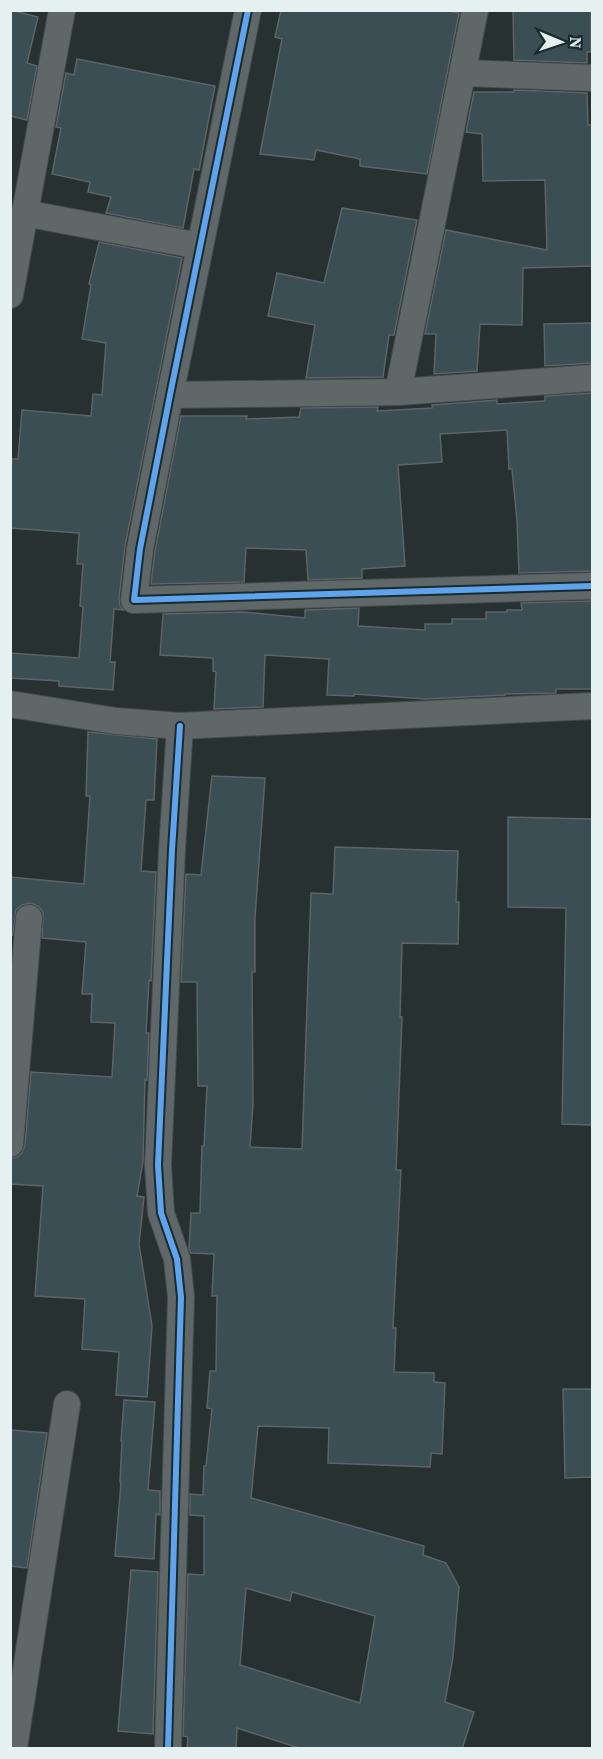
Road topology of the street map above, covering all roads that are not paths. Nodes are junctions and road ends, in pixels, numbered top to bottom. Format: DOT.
graph roads {
  1 [pos="62,10"];
  2 [pos="248,10"];
  3 [pos="475,10"];
  4 [pos="463,73"];
  5 [pos="592,78"];
  6 [pos="24,213"];
  7 [pos="200,246"];
  8 [pos="10,295"];
  9 [pos="592,378"];
  10 [pos="398,392"];
  11 [pos="170,395"];
  12 [pos="592,586"];
  13 [pos="10,704"];
  14 [pos="592,706"];
  15 [pos="180,726"];
  16 [pos="29,918"];
  17 [pos="10,1144"];
  18 [pos="67,1404"];
  19 [pos="14,1749"];
  20 [pos="168,1749"];
  1 -- 6 [label="street"];
  2 -- 7 [label="street"];
  3 -- 4 [label="street"];
  4 -- 5 [label="street"];
  4 -- 10 [label="street"];
  6 -- 7 [label="street"];
  6 -- 8 [label="street"];
  7 -- 11 [label="street"];
  9 -- 10 [label="street"];
  10 -- 11 [label="street"];
  11 -- 12 [label="street"];
  13 -- 15 [label="street"];
  14 -- 15 [label="street"];
  15 -- 20 [label="street"];
  16 -- 17 [label="street"];
  18 -- 19 [label="street"];
}
